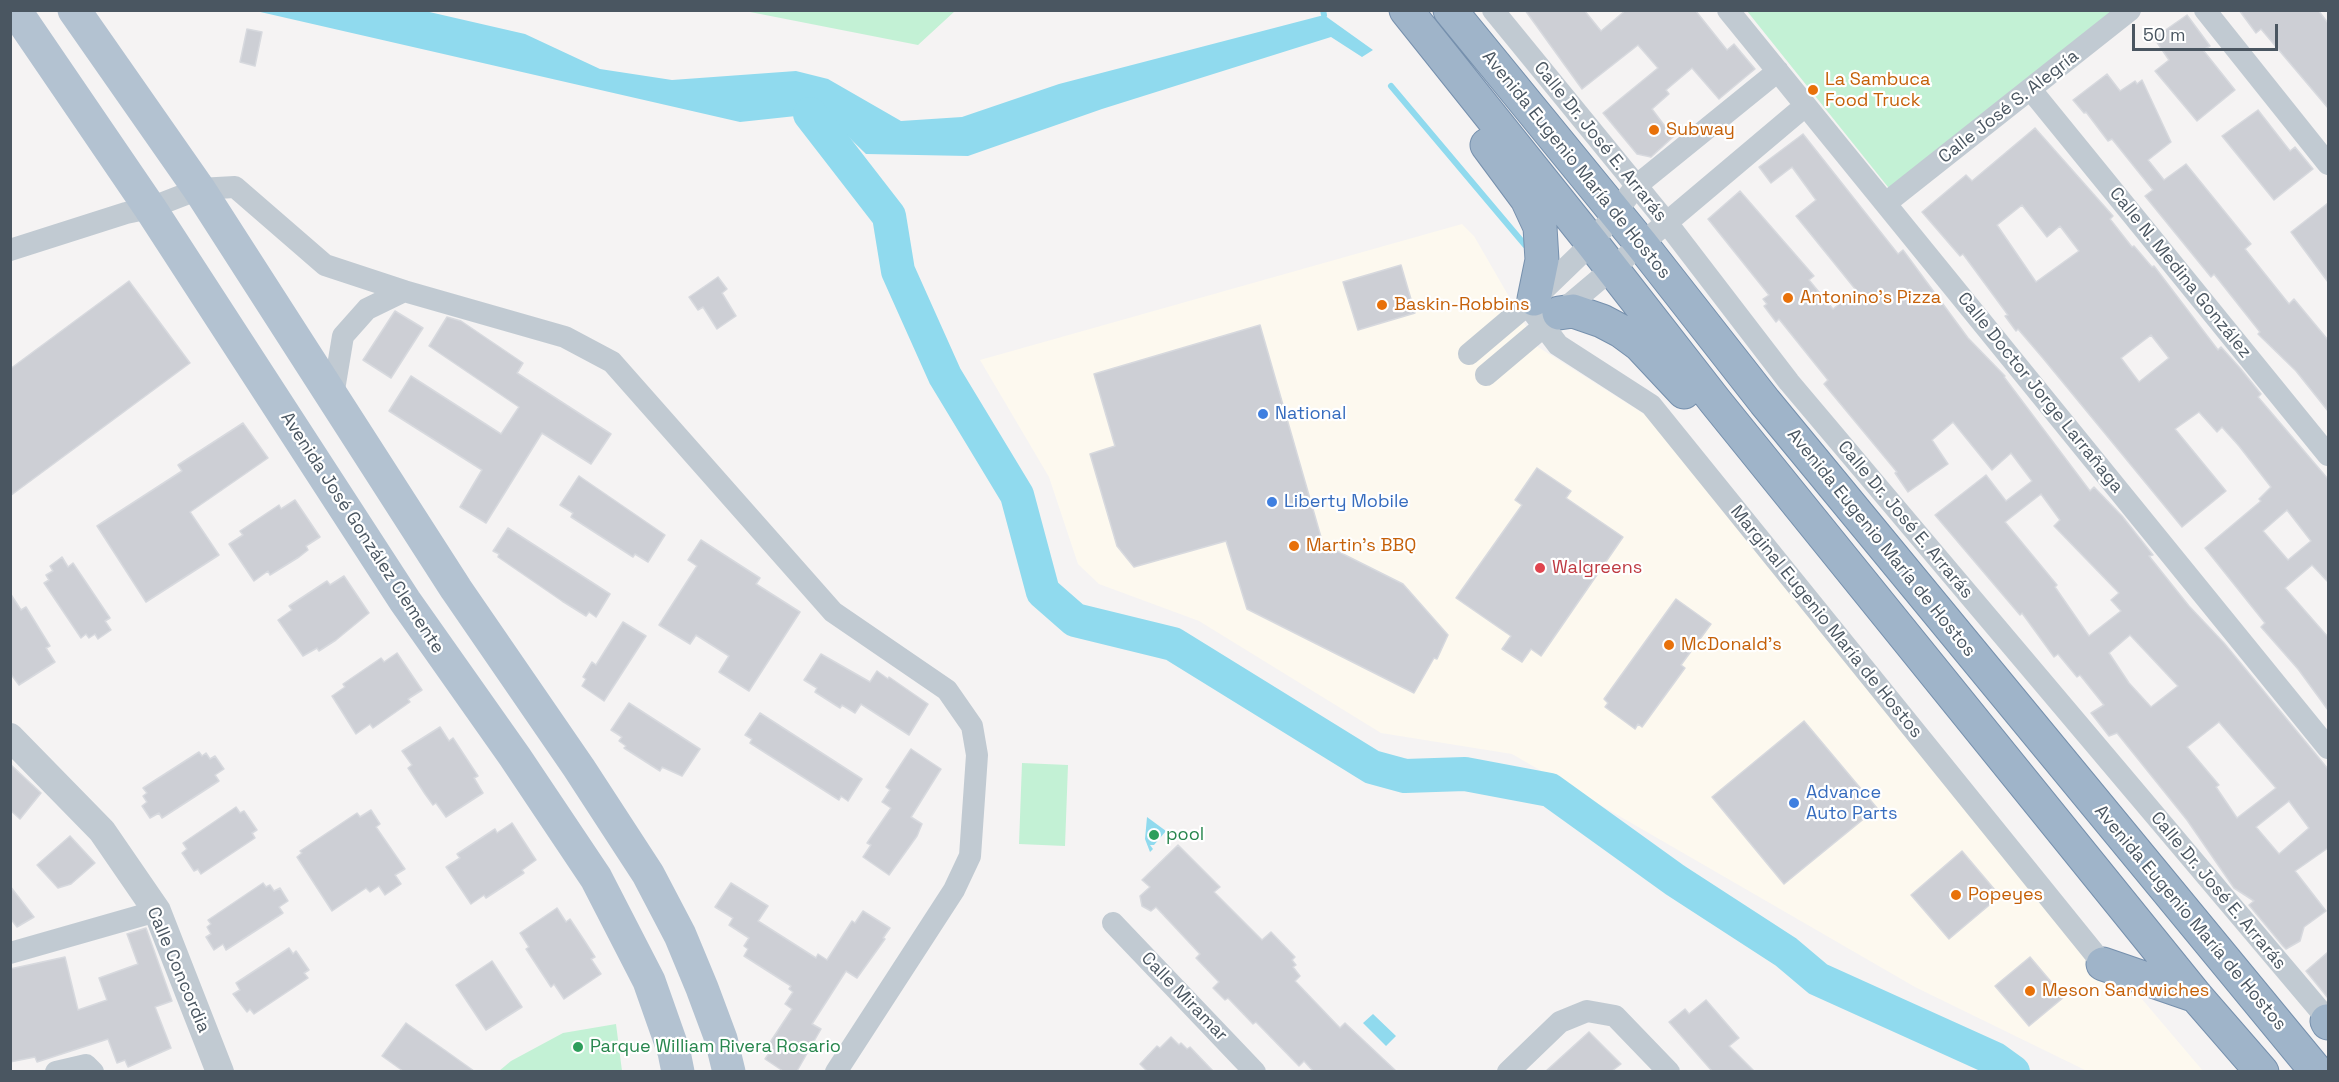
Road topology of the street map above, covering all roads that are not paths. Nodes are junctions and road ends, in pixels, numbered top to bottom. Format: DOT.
graph roads {
  1 [pos="15,10"];
  2 [pos="74,10"];
  3 [pos="1406,10"];
  4 [pos="1450,10"];
  5 [pos="1493,10"];
  6 [pos="1728,10"];
  7 [pos="2130,10"];
  8 [pos="2205,10"];
  9 [pos="1778,71"];
  10 [pos="1463,81"];
  11 [pos="2031,90"];
  12 [pos="1805,106"];
  13 [pos="2328,164"];
  14 [pos="1636,186"];
  15 [pos="199,189"];
  16 [pos="1886,203"];
  17 [pos="150,208"];
  18 [pos="1615,213"];
  19 [pos="1667,224"];
  20 [pos="1592,243"];
  21 [pos="1642,245"];
  22 [pos="10,250"];
  23 [pos="1613,269"];
  24 [pos="404,291"];
  25 [pos="1541,310"];
  26 [pos="1469,354"];
  27 [pos="1486,375"];
  28 [pos="333,396"];
  29 [pos="1715,401"];
  30 [pos="2328,455"];
  31 [pos="10,737"];
  32 [pos="2328,748"];
  33 [pos="157,911"];
  34 [pos="1113,923"];
  35 [pos="10,953"];
  36 [pos="2103,964"];
  37 [pos="2196,996"];
  38 [pos="2328,1021"];
  39 [pos="56,1071"];
  40 [pos="93,1071"];
  41 [pos="220,1071"];
  42 [pos="678,1071"];
  43 [pos="729,1071"];
  44 [pos="836,1071"];
  45 [pos="1255,1071"];
  46 [pos="1508,1071"];
  47 [pos="1669,1071"];
  48 [pos="2262,1071"];
  49 [pos="2317,1071"];
  1 -- 17 [label="main road, Avenida José González Clemente"];
  2 -- 15 [label="main road"];
  3 -- 10 [label="highway, Avenida Eugenio María de Hostos"];
  4 -- 18 [label="highway, Avenida Eugenio María de Hostos"];
  5 -- 14 [label="street, Calle Dr. José E. Arrarás"];
  6 -- 9 [label="street, Calle Doctor Jorge Larrañaga"];
  7 -- 11 [label="street, Calle José S. Alegría"];
  8 -- 13 [label="street"];
  9 -- 12 [label="street, Calle Doctor Jorge Larrañaga"];
  9 -- 14 [label="street"];
  10 -- 20 [label="highway, Avenida Eugenio María de Hostos"];
  10 -- 25 [label="highway"];
  11 -- 16 [label="street, Calle José S. Alegría"];
  11 -- 30 [label="street, Calle N. Medina González"];
  12 -- 16 [label="street, Calle Doctor Jorge Larrañaga"];
  12 -- 19 [label="street"];
  14 -- 18 [label="street"];
  14 -- 19 [label="street, Calle Dr. José E. Arrarás"];
  15 -- 17 [label="street"];
  15 -- 24 [label="street"];
  15 -- 28 [label="main road"];
  16 -- 32 [label="street, Calle Doctor Jorge Larrañaga"];
  17 -- 22 [label="street"];
  17 -- 42 [label="main road, Avenida José González Clemente"];
  18 -- 20 [label="street"];
  18 -- 21 [label="highway, Avenida Eugenio María de Hostos"];
  19 -- 21 [label="street"];
  19 -- 38 [label="street, Calle Dr. José E. Arrarás"];
  20 -- 23 [label="highway, Avenida Eugenio María de Hostos"];
  20 -- 25 [label="street"];
  21 -- 23 [label="street"];
  21 -- 49 [label="highway, Avenida Eugenio María de Hostos"];
  23 -- 25 [label="street"];
  23 -- 29 [label="highway, Avenida Eugenio María de Hostos"];
  24 -- 28 [label="street"];
  24 -- 44 [label="street"];
  25 -- 26 [label="street"];
  25 -- 27 [label="street"];
  25 -- 29 [label="highway"];
  25 -- 36 [label="street, Marginal Eugenio María de Hostos"];
  28 -- 43 [label="main road"];
  29 -- 37 [label="highway, Avenida Eugenio María de Hostos"];
  31 -- 33 [label="street, Calle Concordia"];
  33 -- 35 [label="street"];
  33 -- 41 [label="street, Calle Concordia"];
  34 -- 45 [label="street, Calle Miramar"];
  36 -- 37 [label="highway"];
  37 -- 48 [label="highway, Avenida Eugenio María de Hostos"];
  39 -- 40 [label="street"];
  46 -- 47 [label="street"];
}
